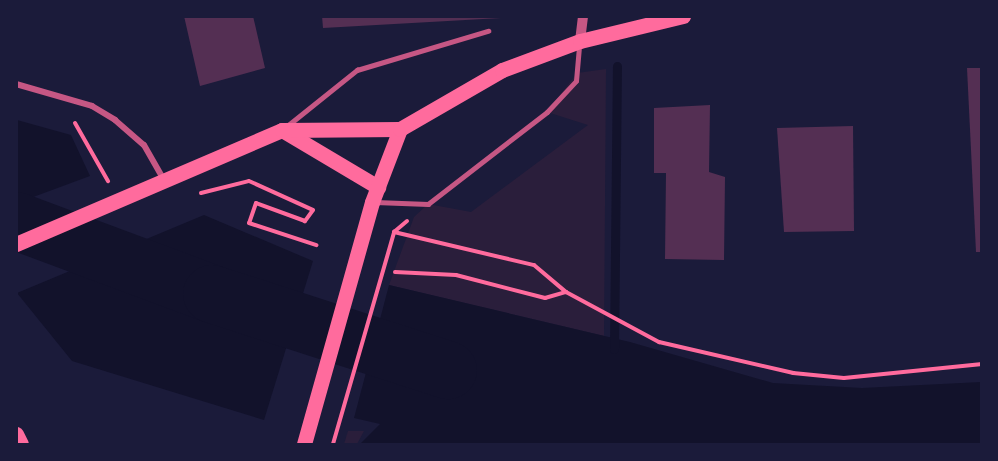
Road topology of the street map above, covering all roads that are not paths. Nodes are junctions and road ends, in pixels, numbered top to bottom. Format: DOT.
graph roads {
  1 [pos="583,16"];
  2 [pos="674,18"];
  3 [pos="488,31"];
  4 [pos="580,41"];
  5 [pos="16,84"];
  6 [pos="282,129"];
  7 [pos="400,129"];
  8 [pos="157,184"];
  9 [pos="378,186"];
  10 [pos="372,202"];
  11 [pos="16,244"];
  12 [pos="308,422"];
  13 [pos="16,434"];
  14 [pos="21,444"];
  15 [pos="294,444"];
  16 [pos="304,444"];
  1 -- 4 [label="street"];
  2 -- 4 [label="main road"];
  3 -- 6 [label="lane"];
  4 -- 7 [label="main road"];
  4 -- 10 [label="lane"];
  5 -- 8 [label="street"];
  6 -- 7 [label="main road"];
  6 -- 8 [label="main road"];
  6 -- 9 [label="main road"];
  7 -- 9 [label="main road"];
  8 -- 11 [label="main road"];
  9 -- 10 [label="main road"];
  10 -- 12 [label="main road"];
  12 -- 15 [label="main road"];
  12 -- 16 [label="main road"];
  13 -- 14 [label="main road"];
}
